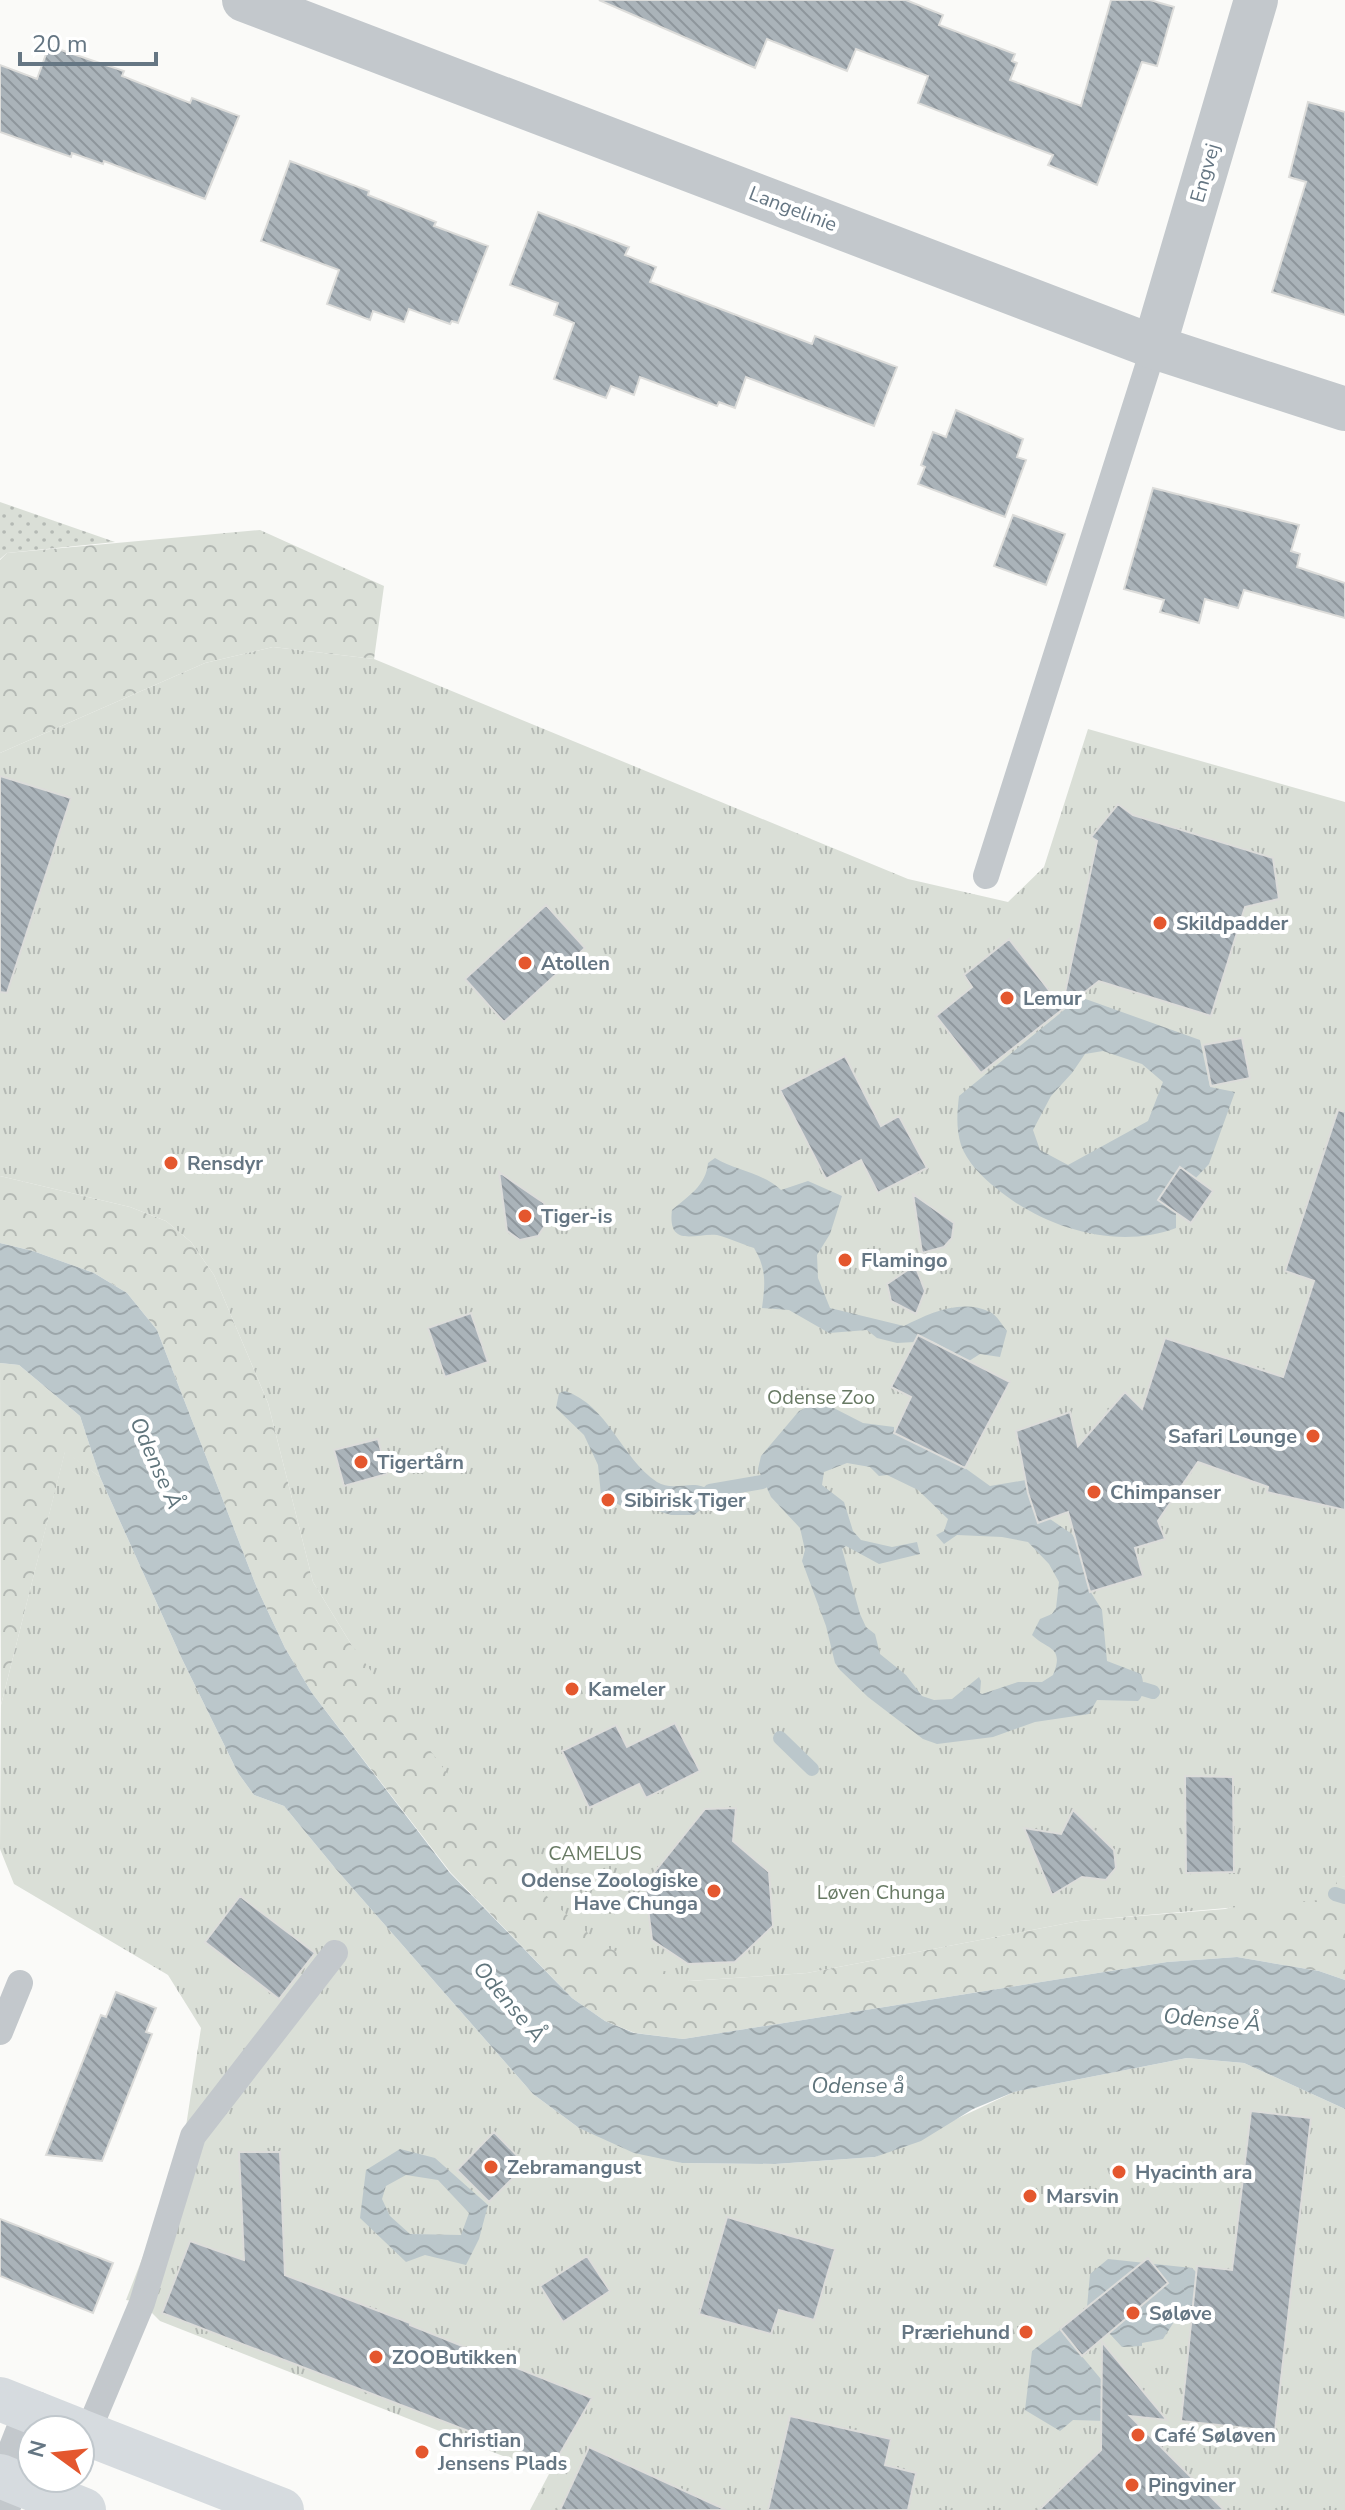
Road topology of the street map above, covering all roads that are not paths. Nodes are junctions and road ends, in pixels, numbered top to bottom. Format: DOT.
graph roads {
  1 [pos="244,0"];
  2 [pos="1256,0"];
  3 [pos="1154,347"];
  4 [pos="1345,409"];
  5 [pos="986,876"];
  6 [pos="335,1953"];
  7 [pos="20,1983"];
  8 [pos="0,2032"];
  9 [pos="17,2406"];
  10 [pos="37,2414"];
  11 [pos="90,2414"];
  12 [pos="96,2437"];
  13 [pos="3,2486"];
  14 [pos="84,2510"];
  15 [pos="282,2510"];
  1 -- 3 [label="street, Langelinie"];
  2 -- 3 [label="street, Engvej"];
  3 -- 4 [label="street, Langelinie"];
  3 -- 5 [label="lane"];
  6 -- 11 [label="lane"];
  7 -- 8 [label="lane"];
  9 -- 10 [label="main road"];
  9 -- 13 [label="street"];
  12 -- 15 [label="main road"];
  13 -- 14 [label="main road"];
}
